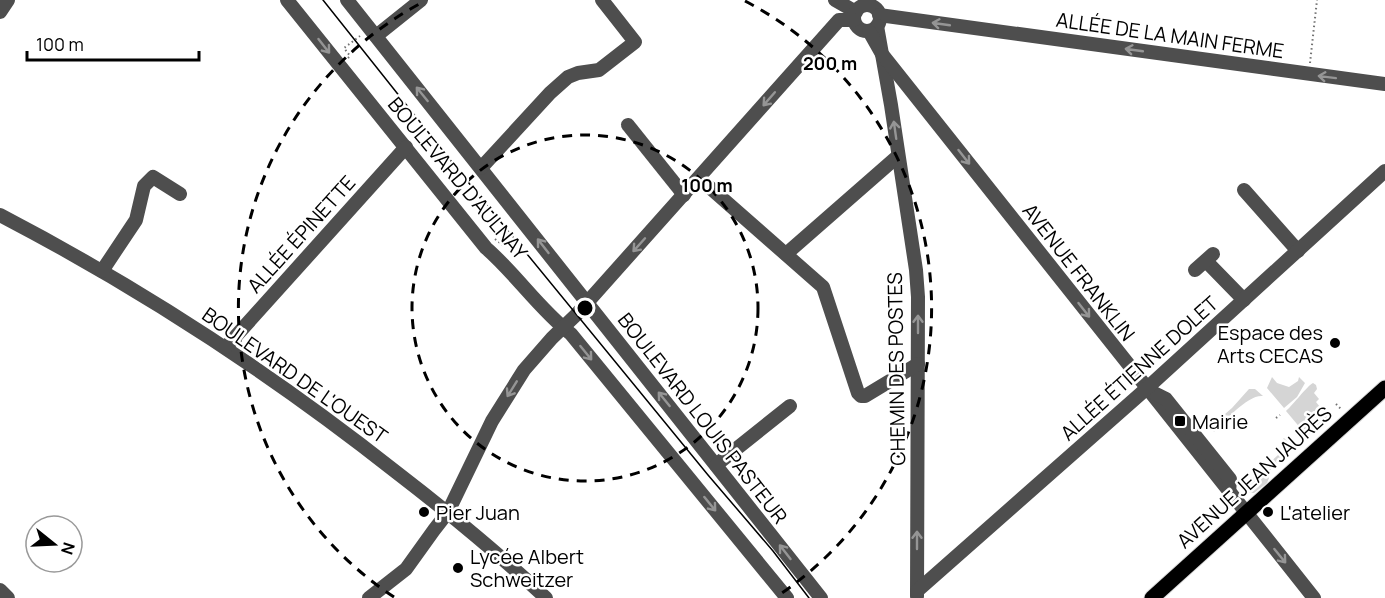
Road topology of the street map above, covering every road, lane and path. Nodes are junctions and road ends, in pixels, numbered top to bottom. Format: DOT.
graph roads {
  1 [pos="8,0"];
  2 [pos="287,0"];
  3 [pos="347,0"];
  4 [pos="421,0"];
  5 [pos="602,0"];
  6 [pos="835,0"];
  7 [pos="1317,0"];
  8 [pos="860,10"];
  9 [pos="0,12"];
  10 [pos="839,20"];
  11 [pos="875,24"];
  12 [pos="360,35"];
  13 [pos="375,36"];
  14 [pos="347,52"];
  15 [pos="882,54"];
  16 [pos="1309,74"];
  17 [pos="1385,84"];
  18 [pos="914,94"];
  19 [pos="891,105"];
  20 [pos="628,125"];
  21 [pos="406,147"];
  22 [pos="898,156"];
  23 [pos="481,168"];
  24 [pos="1385,171"];
  25 [pos="699,178"];
  26 [pos="1244,190"];
  27 [pos="180,194"];
  28 [pos="684,195"];
  29 [pos="0,215"];
  30 [pos="1298,251"];
  31 [pos="786,254"];
  32 [pos="1195,270"];
  33 [pos="102,271"];
  34 [pos="1244,300"];
  35 [pos="587,303"];
  36 [pos="564,326"];
  37 [pos="226,347"];
  38 [pos="918,364"];
  39 [pos="1385,388"];
  40 [pos="1146,389"];
  41 [pos="790,406"];
  42 [pos="1280,415"];
  43 [pos="1276,418"];
  44 [pos="716,465"];
  45 [pos="448,512"];
  46 [pos="1246,513"];
  47 [pos="0,590"];
  48 [pos="917,595"];
  49 [pos="8,598"];
  50 [pos="369,598"];
  51 [pos="546,598"];
  52 [pos="787,598"];
  53 [pos="821,598"];
  54 [pos="1152,598"];
  55 [pos="1314,598"];
  1 -- 9 [label="street"];
  2 -- 21 [label="street, BOULEVARD D'AULNAY, one-way"];
  3 -- 13 [label="street"];
  4 -- 13 [label="street"];
  5 -- 23 [label="street"];
  6 -- 8 [label="street"];
  6 -- 10 [label="street"];
  7 -- 16 [label="path"];
  8 -- 10 [label="street"];
  8 -- 11 [label="street"];
  8 -- 11 [label="street"];
  10 -- 25 [label="street, one-way"];
  11 -- 15 [label="street, AVENUE FRANKLIN"];
  16 -- 11 [label="street, ALLÉE DE LA MAIN FERME, one-way"];
  12 -- 14 [label="path"];
  23 -- 13 [label="street, BOULEVARD LOUIS PASTEUR, one-way"];
  15 -- 18 [label="street, AVENUE FRANKLIN"];
  15 -- 19 [label="street, CHEMIN DES POSTES"];
  17 -- 16 [label="street, ALLÉE DE LA MAIN FERME, one-way"];
  18 -- 19 [label="street"];
  18 -- 40 [label="street, AVENUE FRANKLIN, one-way"];
  22 -- 19 [label="street, CHEMIN DES POSTES, one-way"];
  20 -- 28 [label="street"];
  21 -- 36 [label="street, BOULEVARD D'AULNAY"];
  21 -- 37 [label="street, ALLÉE ÉPINETTE"];
  22 -- 31 [label="street"];
  38 -- 22 [label="street, CHEMIN DES POSTES, one-way"];
  35 -- 23 [label="street, BOULEVARD LOUIS PASTEUR, one-way"];
  24 -- 30 [label="street, ALLÉE ÉTIENNE DOLET"];
  25 -- 28 [label="street"];
  25 -- 31 [label="street"];
  26 -- 30 [label="street"];
  27 -- 33 [label="street"];
  28 -- 35 [label="street, one-way"];
  29 -- 33 [label="street, BOULEVARD DE L'OUEST"];
  30 -- 34 [label="street, ALLÉE ÉTIENNE DOLET"];
  31 -- 38 [label="street"];
  32 -- 34 [label="street"];
  33 -- 37 [label="street, BOULEVARD DE L'OUEST"];
  34 -- 40 [label="street, ALLÉE ÉTIENNE DOLET"];
  35 -- 36 [label="street"];
  44 -- 35 [label="street, BOULEVARD LOUIS PASTEUR, one-way"];
  36 -- 45 [label="street, one-way"];
  36 -- 52 [label="street, BOULEVARD D'AULNAY, one-way"];
  37 -- 45 [label="street, BOULEVARD DE L'OUEST"];
  48 -- 38 [label="street, CHEMIN DES POSTES, one-way"];
  39 -- 46 [label="main road, AVENUE JEAN JAURÈS"];
  40 -- 46 [label="street, AVENUE FRANKLIN"];
  40 -- 48 [label="street, ALLÉE ÉTIENNE DOLET"];
  41 -- 44 [label="street"];
  42 -- 43 [label="path"];
  53 -- 44 [label="street, BOULEVARD LOUIS PASTEUR, one-way"];
  45 -- 50 [label="street"];
  45 -- 51 [label="street, BOULEVARD DE L'OUEST"];
  46 -- 54 [label="main road, AVENUE JEAN JAURÈS"];
  46 -- 55 [label="street, one-way"];
  47 -- 49 [label="street"];
}
